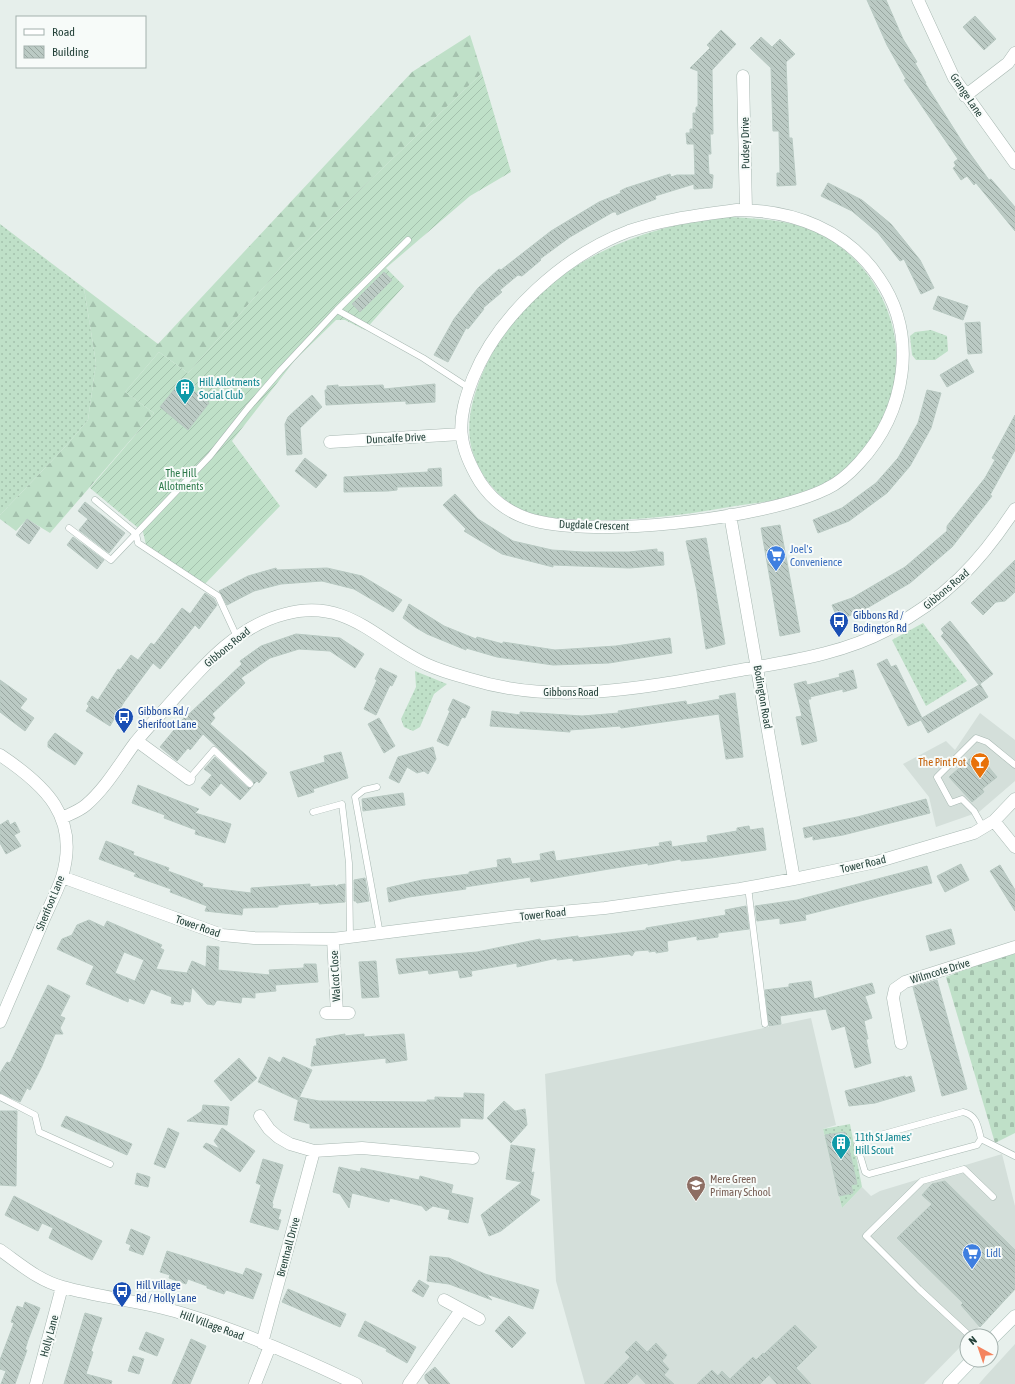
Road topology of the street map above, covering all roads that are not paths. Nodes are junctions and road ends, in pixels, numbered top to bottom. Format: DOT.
graph roads {
  1 [pos="918,0"];
  2 [pos="1015,53"];
  3 [pos="743,76"];
  4 [pos="965,96"];
  5 [pos="1015,163"];
  6 [pos="746,210"];
  7 [pos="408,240"];
  8 [pos="337,310"];
  9 [pos="469,388"];
  10 [pos="461,434"];
  11 [pos="330,442"];
  12 [pos="94,500"];
  13 [pos="1015,509"];
  14 [pos="730,515"];
  15 [pos="69,528"];
  16 [pos="136,534"];
  17 [pos="237,637"];
  18 [pos="758,667"];
  19 [pos="136,741"];
  20 [pos="0,755"];
  21 [pos="1015,765"];
  22 [pos="189,779"];
  23 [pos="250,784"];
  24 [pos="377,787"];
  25 [pos="1015,799"];
  26 [pos="314,812"];
  27 [pos="62,818"];
  28 [pos="994,821"];
  29 [pos="983,827"];
  30 [pos="1015,847"];
  31 [pos="62,877"];
  32 [pos="794,879"];
  33 [pos="748,887"];
  34 [pos="380,934"];
  35 [pos="350,937"];
  36 [pos="333,940"];
  37 [pos="1015,947"];
  38 [pos="3,1008"];
  39 [pos="337,1013"];
  40 [pos="0,1022"];
  41 [pos="765,1024"];
  42 [pos="901,1042"];
  43 [pos="0,1097"];
  44 [pos="260,1116"];
  45 [pos="981,1139"];
  46 [pos="314,1151"];
  47 [pos="1015,1156"];
  48 [pos="473,1158"];
  49 [pos="110,1164"];
  50 [pos="993,1197"];
  51 [pos="0,1250"];
  52 [pos="62,1287"];
  53 [pos="444,1300"];
  54 [pos="461,1310"];
  55 [pos="1015,1316"];
  56 [pos="479,1319"];
  57 [pos="961,1328"];
  58 [pos="999,1332"];
  59 [pos="266,1345"];
  60 [pos="965,1368"];
  61 [pos="953,1383"];
  62 [pos="36,1384"];
  63 [pos="255,1384"];
  64 [pos="356,1384"];
  65 [pos="409,1384"];
  1 -- 4 [label="street, Grange Lane"];
  2 -- 4 [label="street"];
  3 -- 6 [label="street, Pudsey Drive"];
  4 -- 5 [label="street, Grange Lane"];
  6 -- 9 [label="street, Dugdale Crescent"];
  6 -- 14 [label="street, Dugdale Crescent"];
  7 -- 8 [label="lane"];
  8 -- 9 [label="lane"];
  8 -- 16 [label="lane"];
  9 -- 10 [label="street, Dugdale Crescent"];
  10 -- 11 [label="street, Duncalfe Drive"];
  10 -- 14 [label="street, Dugdale Crescent"];
  12 -- 16 [label="lane"];
  13 -- 18 [label="street, Gibbons Road"];
  14 -- 18 [label="street, Bodington Road"];
  15 -- 16 [label="lane"];
  16 -- 17 [label="lane"];
  17 -- 18 [label="street, Gibbons Road"];
  17 -- 19 [label="street, Gibbons Road"];
  18 -- 32 [label="street, Bodington Road"];
  19 -- 22 [label="street"];
  19 -- 27 [label="street, Gibbons Road"];
  20 -- 27 [label="street, Sherifoot Lane"];
  21 -- 29 [label="lane"];
  22 -- 23 [label="lane"];
  24 -- 34 [label="lane"];
  25 -- 28 [label="street, Tower Road"];
  26 -- 35 [label="lane"];
  27 -- 31 [label="street, Sherifoot Lane"];
  28 -- 29 [label="street, Tower Road"];
  28 -- 30 [label="street"];
  29 -- 32 [label="street, Tower Road"];
  31 -- 36 [label="street, Tower Road"];
  31 -- 38 [label="street, Sherifoot Lane"];
  32 -- 33 [label="street, Tower Road"];
  33 -- 34 [label="street, Tower Road"];
  33 -- 41 [label="lane"];
  34 -- 35 [label="street, Tower Road"];
  35 -- 36 [label="street, Tower Road"];
  36 -- 39 [label="street, Walcot Close"];
  37 -- 42 [label="street, Wilmcote Drive"];
  38 -- 40 [label="street, Sherifoot Lane"];
  43 -- 49 [label="lane"];
  44 -- 46 [label="street"];
  45 -- 45 [label="lane"];
  45 -- 47 [label="lane"];
  46 -- 48 [label="street"];
  46 -- 59 [label="street, Brentnall Drive"];
  50 -- 57 [label="lane"];
  51 -- 52 [label="street, Hill Village Road"];
  52 -- 59 [label="street, Hill Village Road"];
  52 -- 62 [label="street, Holly Lane"];
  53 -- 54 [label="street"];
  54 -- 56 [label="street"];
  54 -- 65 [label="street"];
  55 -- 58 [label="street"];
  59 -- 63 [label="street, Brentnall Drive"];
  59 -- 64 [label="street, Hill Village Road"];
  60 -- 61 [label="street"];
}
